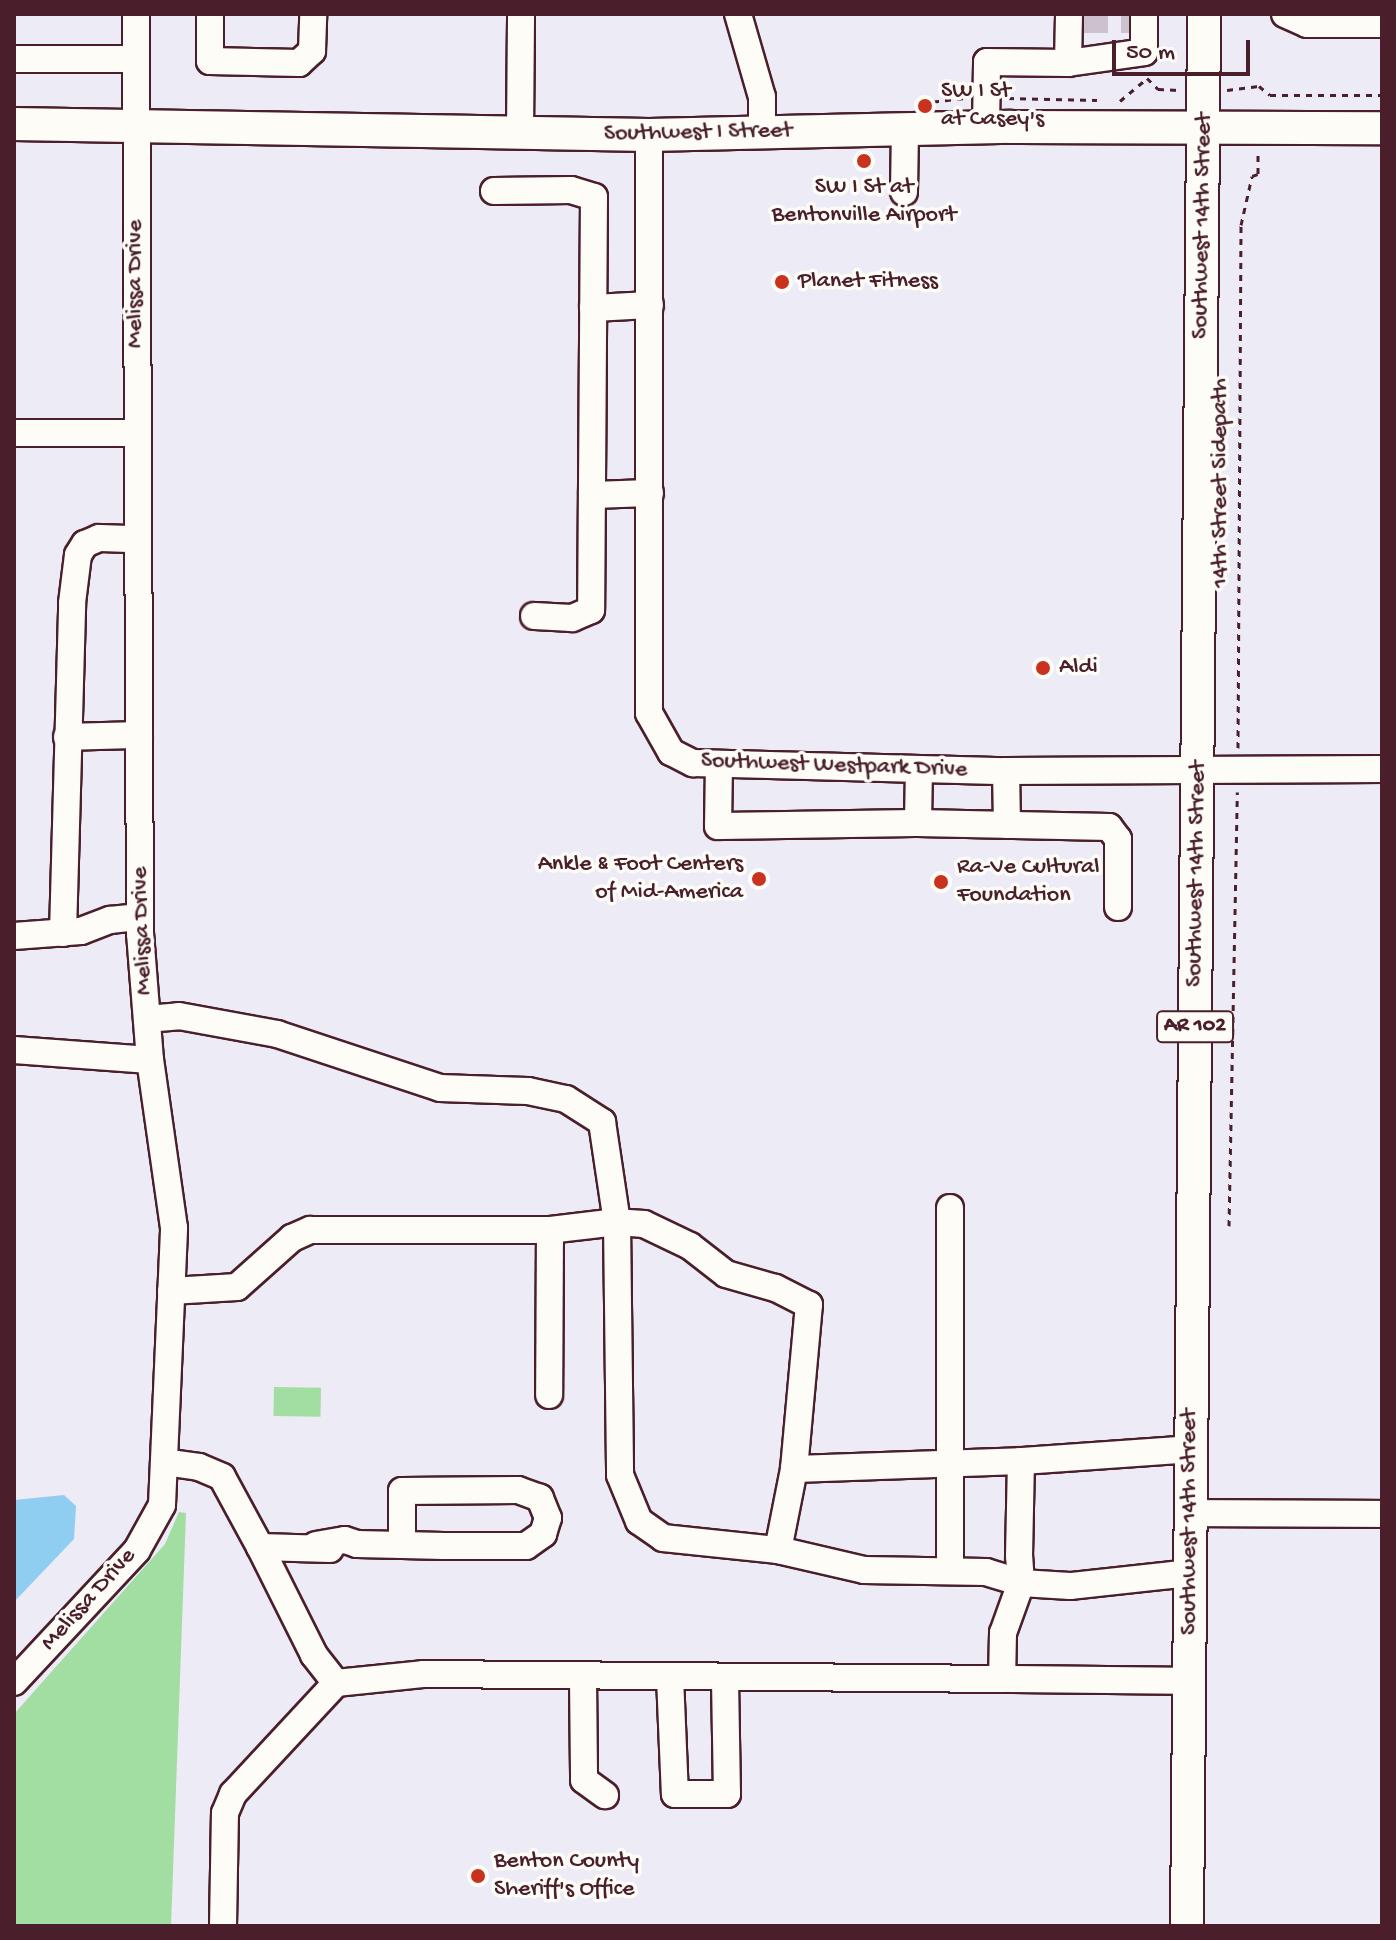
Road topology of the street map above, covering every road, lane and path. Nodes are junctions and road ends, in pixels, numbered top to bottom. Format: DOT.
graph roads {
  1 [pos="136,14"];
  2 [pos="210,14"];
  3 [pos="313,14"];
  4 [pos="521,14"];
  5 [pos="738,14"];
  6 [pos="1204,14"];
  7 [pos="1285,14"];
  8 [pos="1073,18"];
  9 [pos="1141,18"];
  10 [pos="1382,24"];
  11 [pos="14,59"];
  12 [pos="135,59"];
  13 [pos="1068,63"];
  14 [pos="1158,89"];
  15 [pos="1256,90"];
  16 [pos="1382,95"];
  17 [pos="1030,99"];
  18 [pos="14,124"];
  19 [pos="134,124"];
  20 [pos="986,128"];
  21 [pos="1203,128"];
  22 [pos="1382,128"];
  23 [pos="905,129"];
  24 [pos="520,133"];
  25 [pos="762,133"];
  26 [pos="649,135"];
  27 [pos="1258,174"];
  28 [pos="494,191"];
  29 [pos="904,192"];
  30 [pos="650,305"];
  31 [pos="593,308"];
  32 [pos="14,433"];
  33 [pos="137,433"];
  34 [pos="650,493"];
  35 [pos="592,495"];
  36 [pos="137,539"];
  37 [pos="534,616"];
  38 [pos="139,735"];
  39 [pos="67,737"];
  40 [pos="1238,751"];
  41 [pos="719,764"];
  42 [pos="919,769"];
  43 [pos="1382,769"];
  44 [pos="1006,771"];
  45 [pos="1198,772"];
  46 [pos="1237,794"];
  47 [pos="918,823"];
  48 [pos="1007,825"];
  49 [pos="1118,907"];
  50 [pos="140,917"];
  51 [pos="63,933"];
  52 [pos="14,936"];
  53 [pos="147,1019"];
  54 [pos="14,1050"];
  55 [pos="150,1060"];
  56 [pos="950,1208"];
  57 [pos="617,1222"];
  58 [pos="1229,1226"];
  59 [pos="550,1230"];
  60 [pos="171,1291"];
  61 [pos="549,1395"];
  62 [pos="1191,1449"];
  63 [pos="947,1461"];
  64 [pos="1021,1461"];
  65 [pos="164,1462"];
  66 [pos="794,1469"];
  67 [pos="1191,1513"];
  68 [pos="1382,1514"];
  69 [pos="402,1545"];
  70 [pos="260,1547"];
  71 [pos="778,1550"];
  72 [pos="950,1571"];
  73 [pos="1190,1573"];
  74 [pos="1021,1583"];
  75 [pos="670,1677"];
  76 [pos="725,1677"];
  77 [pos="583,1678"];
  78 [pos="1002,1679"];
  79 [pos="1189,1681"];
  80 [pos="14,1682"];
  81 [pos="336,1683"];
  82 [pos="605,1795"];
  83 [pos="223,1926"];
  84 [pos="1187,1926"];
  1 -- 12 [label="street, Melissa Drive"];
  2 -- 3 [label="street"];
  4 -- 24 [label="street"];
  5 -- 25 [label="street"];
  6 -- 21 [label="main road, Southwest 14th Street / AR 102"];
  7 -- 10 [label="street"];
  8 -- 13 [label="street"];
  9 -- 13 [label="street"];
  11 -- 12 [label="street"];
  12 -- 19 [label="street, Melissa Drive"];
  13 -- 20 [label="street"];
  14 -- 17 [label="path"];
  15 -- 16 [label="path"];
  18 -- 19 [label="main road, Southwest I Street"];
  19 -- 24 [label="main road, Southwest I Street"];
  19 -- 33 [label="street, Melissa Drive"];
  20 -- 21 [label="main road, Southwest I Street"];
  20 -- 23 [label="main road, Southwest I Street"];
  21 -- 22 [label="main road, Southwest I Street"];
  21 -- 45 [label="main road, Southwest 14th Street / AR 102"];
  23 -- 25 [label="main road, Southwest I Street"];
  23 -- 29 [label="street"];
  24 -- 26 [label="main road, Southwest I Street"];
  25 -- 26 [label="main road, Southwest I Street"];
  26 -- 30 [label="street, Southwest Westpark Drive"];
  27 -- 40 [label="path, 14th Street Sidepath"];
  28 -- 31 [label="street"];
  30 -- 31 [label="street"];
  30 -- 34 [label="street, Southwest Westpark Drive"];
  31 -- 35 [label="street"];
  32 -- 33 [label="street"];
  33 -- 36 [label="street, Melissa Drive"];
  34 -- 35 [label="street"];
  34 -- 41 [label="street, Southwest Westpark Drive"];
  35 -- 37 [label="street"];
  36 -- 38 [label="street, Melissa Drive"];
  36 -- 39 [label="street"];
  38 -- 39 [label="street"];
  38 -- 50 [label="street, Melissa Drive"];
  39 -- 51 [label="street"];
  41 -- 42 [label="street, Southwest Westpark Drive"];
  41 -- 47 [label="street"];
  42 -- 44 [label="street, Southwest Westpark Drive"];
  42 -- 47 [label="street"];
  43 -- 45 [label="street, Southwest Westpark Drive"];
  44 -- 45 [label="street, Southwest Westpark Drive"];
  44 -- 48 [label="street"];
  45 -- 62 [label="main road, Southwest 14th Street / AR 102"];
  46 -- 58 [label="path"];
  47 -- 48 [label="street"];
  48 -- 49 [label="street"];
  50 -- 51 [label="street"];
  50 -- 53 [label="street, Melissa Drive"];
  51 -- 52 [label="street"];
  53 -- 55 [label="street, Melissa Drive"];
  53 -- 57 [label="street"];
  54 -- 55 [label="street"];
  55 -- 60 [label="street, Melissa Drive"];
  56 -- 63 [label="street"];
  57 -- 59 [label="street"];
  57 -- 66 [label="street"];
  57 -- 71 [label="street"];
  59 -- 60 [label="street"];
  59 -- 61 [label="street"];
  60 -- 65 [label="street, Melissa Drive"];
  62 -- 64 [label="street"];
  62 -- 67 [label="main road, Southwest 14th Street / AR 102"];
  63 -- 64 [label="street"];
  63 -- 66 [label="street"];
  63 -- 72 [label="street"];
  64 -- 74 [label="street"];
  65 -- 70 [label="street"];
  65 -- 80 [label="street, Melissa Drive"];
  66 -- 71 [label="street"];
  67 -- 68 [label="street"];
  67 -- 73 [label="main road, Southwest 14th Street / AR 102"];
  69 -- 69 [label="street"];
  69 -- 70 [label="street"];
  70 -- 81 [label="street"];
  71 -- 72 [label="street"];
  72 -- 74 [label="street"];
  73 -- 74 [label="street"];
  73 -- 79 [label="main road, Southwest 14th Street / AR 102"];
  74 -- 78 [label="street"];
  75 -- 76 [label="street"];
  75 -- 76 [label="street"];
  75 -- 77 [label="street"];
  76 -- 78 [label="street"];
  77 -- 81 [label="street"];
  77 -- 82 [label="street"];
  78 -- 79 [label="street"];
  79 -- 84 [label="main road, Southwest 14th Street / AR 102"];
  81 -- 83 [label="street"];
}
